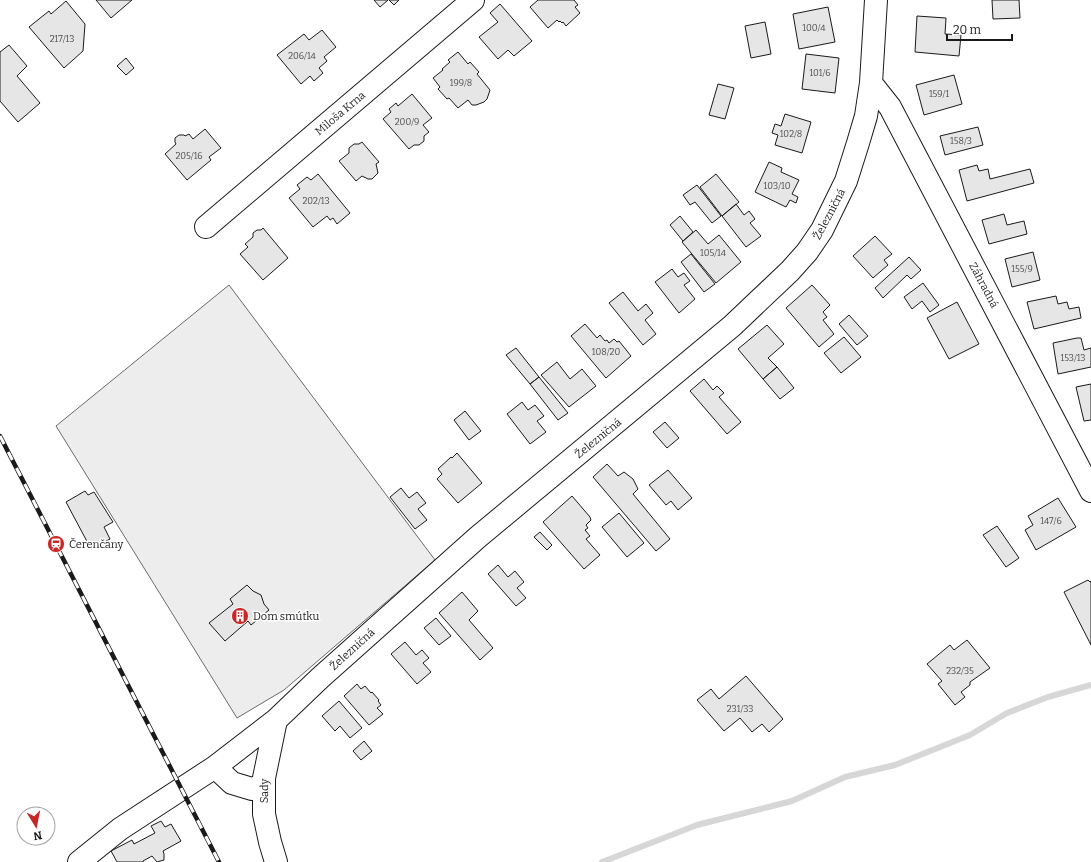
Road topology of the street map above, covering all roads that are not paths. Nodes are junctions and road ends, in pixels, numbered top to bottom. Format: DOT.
graph roads {
  1 [pos="473,0"];
  2 [pos="876,0"];
  3 [pos="871,83"];
  4 [pos="206,227"];
  5 [pos="1091,491"];
  6 [pos="276,720"];
  7 [pos="215,767"];
  8 [pos="264,785"];
  9 [pos="79,862"];
  10 [pos="276,862"];
  1 -- 4 [label="street, Miloša Krna"];
  2 -- 3 [label="street, Železničná"];
  3 -- 5 [label="street, Záhradná"];
  3 -- 6 [label="street, Železničná"];
  6 -- 7 [label="street, Železničná"];
  6 -- 8 [label="street, Sady"];
  7 -- 8 [label="street"];
  7 -- 9 [label="street, Železničná"];
  8 -- 10 [label="street, Sady"];
}
